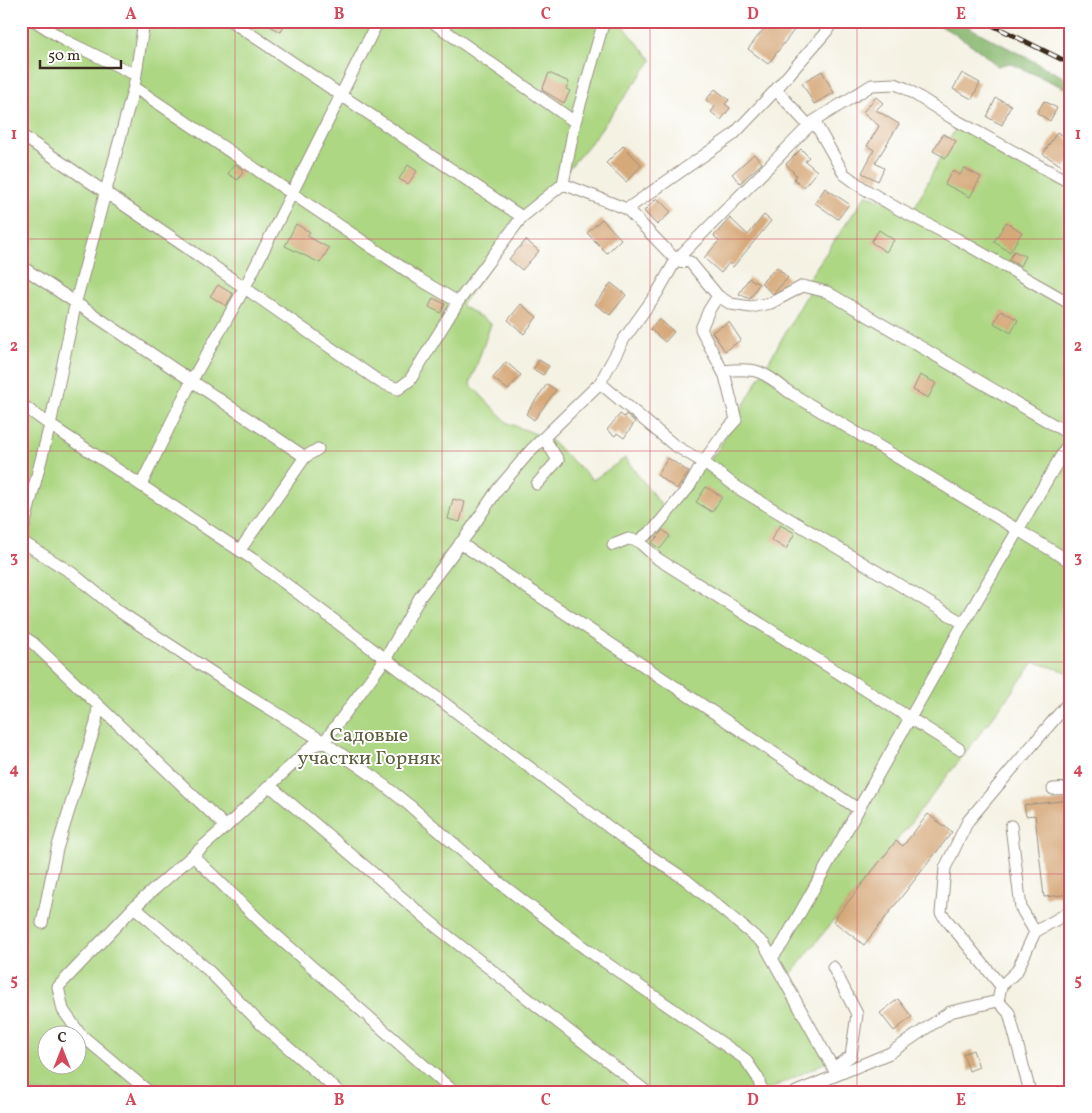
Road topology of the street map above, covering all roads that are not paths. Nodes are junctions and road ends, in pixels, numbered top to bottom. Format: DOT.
graph roads {
  1 [pos="35,21"];
  2 [pos="144,21"];
  3 [pos="231,21"];
  4 [pos="378,21"];
  5 [pos="431,21"];
  6 [pos="604,21"];
  7 [pos="833,21"];
  8 [pos="136,75"];
  9 [pos="134,87"];
  10 [pos="776,90"];
  11 [pos="340,95"];
  12 [pos="575,122"];
  13 [pos="812,123"];
  14 [pos="21,135"];
  15 [pos="1071,183"];
  16 [pos="563,184"];
  17 [pos="106,192"];
  18 [pos="293,192"];
  19 [pos="627,209"];
  20 [pos="522,217"];
  21 [pos="676,260"];
  22 [pos="21,266"];
  23 [pos="244,288"];
  24 [pos="718,296"];
  25 [pos="76,301"];
  26 [pos="458,302"];
  27 [pos="1071,304"];
  28 [pos="723,371"];
  29 [pos="192,380"];
  30 [pos="600,383"];
  31 [pos="21,404"];
  32 [pos="50,425"];
  33 [pos="1071,435"];
  34 [pos="544,438"];
  35 [pos="1071,439"];
  36 [pos="318,449"];
  37 [pos="305,457"];
  38 [pos="703,462"];
  39 [pos="537,484"];
  40 [pos="141,485"];
  41 [pos="23,521"];
  42 [pos="1018,529"];
  43 [pos="21,541"];
  44 [pos="638,541"];
  45 [pos="460,543"];
  46 [pos="613,545"];
  47 [pos="240,550"];
  48 [pos="1071,562"];
  49 [pos="963,623"];
  50 [pos="21,635"];
  51 [pos="386,658"];
  52 [pos="1069,702"];
  53 [pos="98,705"];
  54 [pos="909,719"];
  55 [pos="324,742"];
  56 [pos="959,749"];
  57 [pos="270,786"];
  58 [pos="1071,788"];
  59 [pos="1053,789"];
  60 [pos="858,809"];
  61 [pos="1011,826"];
  62 [pos="226,827"];
  63 [pos="193,856"];
  64 [pos="134,907"];
  65 [pos="1071,911"];
  66 [pos="42,923"];
  67 [pos="1035,932"];
  68 [pos="772,958"];
  69 [pos="833,966"];
  70 [pos="1001,986"];
  71 [pos="998,1001"];
  72 [pos="835,1072"];
  73 [pos="149,1092"];
  74 [pos="339,1092"];
  75 [pos="454,1092"];
  76 [pos="647,1092"];
  77 [pos="762,1092"];
  78 [pos="796,1092"];
  79 [pos="1030,1092"];
  1 -- 8 [label="street"];
  2 -- 8 [label="street"];
  3 -- 11 [label="street"];
  4 -- 11 [label="street"];
  5 -- 12 [label="street"];
  6 -- 12 [label="street"];
  7 -- 10 [label="street"];
  8 -- 9 [label="street"];
  9 -- 17 [label="street"];
  9 -- 18 [label="street"];
  10 -- 13 [label="street"];
  10 -- 19 [label="street"];
  11 -- 18 [label="street"];
  11 -- 20 [label="street"];
  12 -- 16 [label="street"];
  13 -- 15 [label="street"];
  13 -- 21 [label="street"];
  13 -- 27 [label="street"];
  14 -- 17 [label="street"];
  16 -- 19 [label="street"];
  16 -- 20 [label="street"];
  17 -- 23 [label="street"];
  17 -- 25 [label="street"];
  18 -- 23 [label="street"];
  18 -- 26 [label="street"];
  19 -- 21 [label="street"];
  20 -- 26 [label="street"];
  21 -- 24 [label="street"];
  21 -- 30 [label="street"];
  22 -- 25 [label="street"];
  23 -- 26 [label="street"];
  23 -- 29 [label="street"];
  24 -- 28 [label="street"];
  24 -- 33 [label="street"];
  25 -- 29 [label="street"];
  25 -- 32 [label="street"];
  28 -- 38 [label="street"];
  28 -- 42 [label="street"];
  29 -- 37 [label="street"];
  29 -- 40 [label="street"];
  30 -- 34 [label="street"];
  30 -- 38 [label="street"];
  31 -- 32 [label="street"];
  32 -- 40 [label="street"];
  32 -- 41 [label="street"];
  34 -- 39 [label="street"];
  34 -- 45 [label="street"];
  35 -- 42 [label="street"];
  36 -- 37 [label="street"];
  37 -- 47 [label="street"];
  38 -- 44 [label="street"];
  38 -- 49 [label="street"];
  40 -- 47 [label="street"];
  41 -- 43 [label="street"];
  42 -- 48 [label="street"];
  42 -- 49 [label="street"];
  43 -- 55 [label="street"];
  44 -- 46 [label="street"];
  44 -- 54 [label="street"];
  45 -- 51 [label="street"];
  45 -- 60 [label="street"];
  47 -- 51 [label="street"];
  49 -- 54 [label="street"];
  50 -- 53 [label="street"];
  51 -- 55 [label="street"];
  51 -- 68 [label="street"];
  52 -- 70 [label="street"];
  53 -- 62 [label="street"];
  53 -- 66 [label="street"];
  54 -- 56 [label="street"];
  54 -- 60 [label="street"];
  55 -- 57 [label="street"];
  55 -- 77 [label="street"];
  57 -- 62 [label="street"];
  57 -- 76 [label="street"];
  58 -- 59 [label="street"];
  60 -- 68 [label="street"];
  61 -- 67 [label="street"];
  62 -- 63 [label="street"];
  63 -- 64 [label="street"];
  63 -- 75 [label="street"];
  64 -- 73 [label="street"];
  64 -- 74 [label="street"];
  65 -- 67 [label="street"];
  67 -- 70 [label="street"];
  68 -- 72 [label="street"];
  69 -- 72 [label="street"];
  70 -- 71 [label="street"];
  71 -- 72 [label="street"];
  71 -- 79 [label="street"];
  72 -- 78 [label="street"];
}
